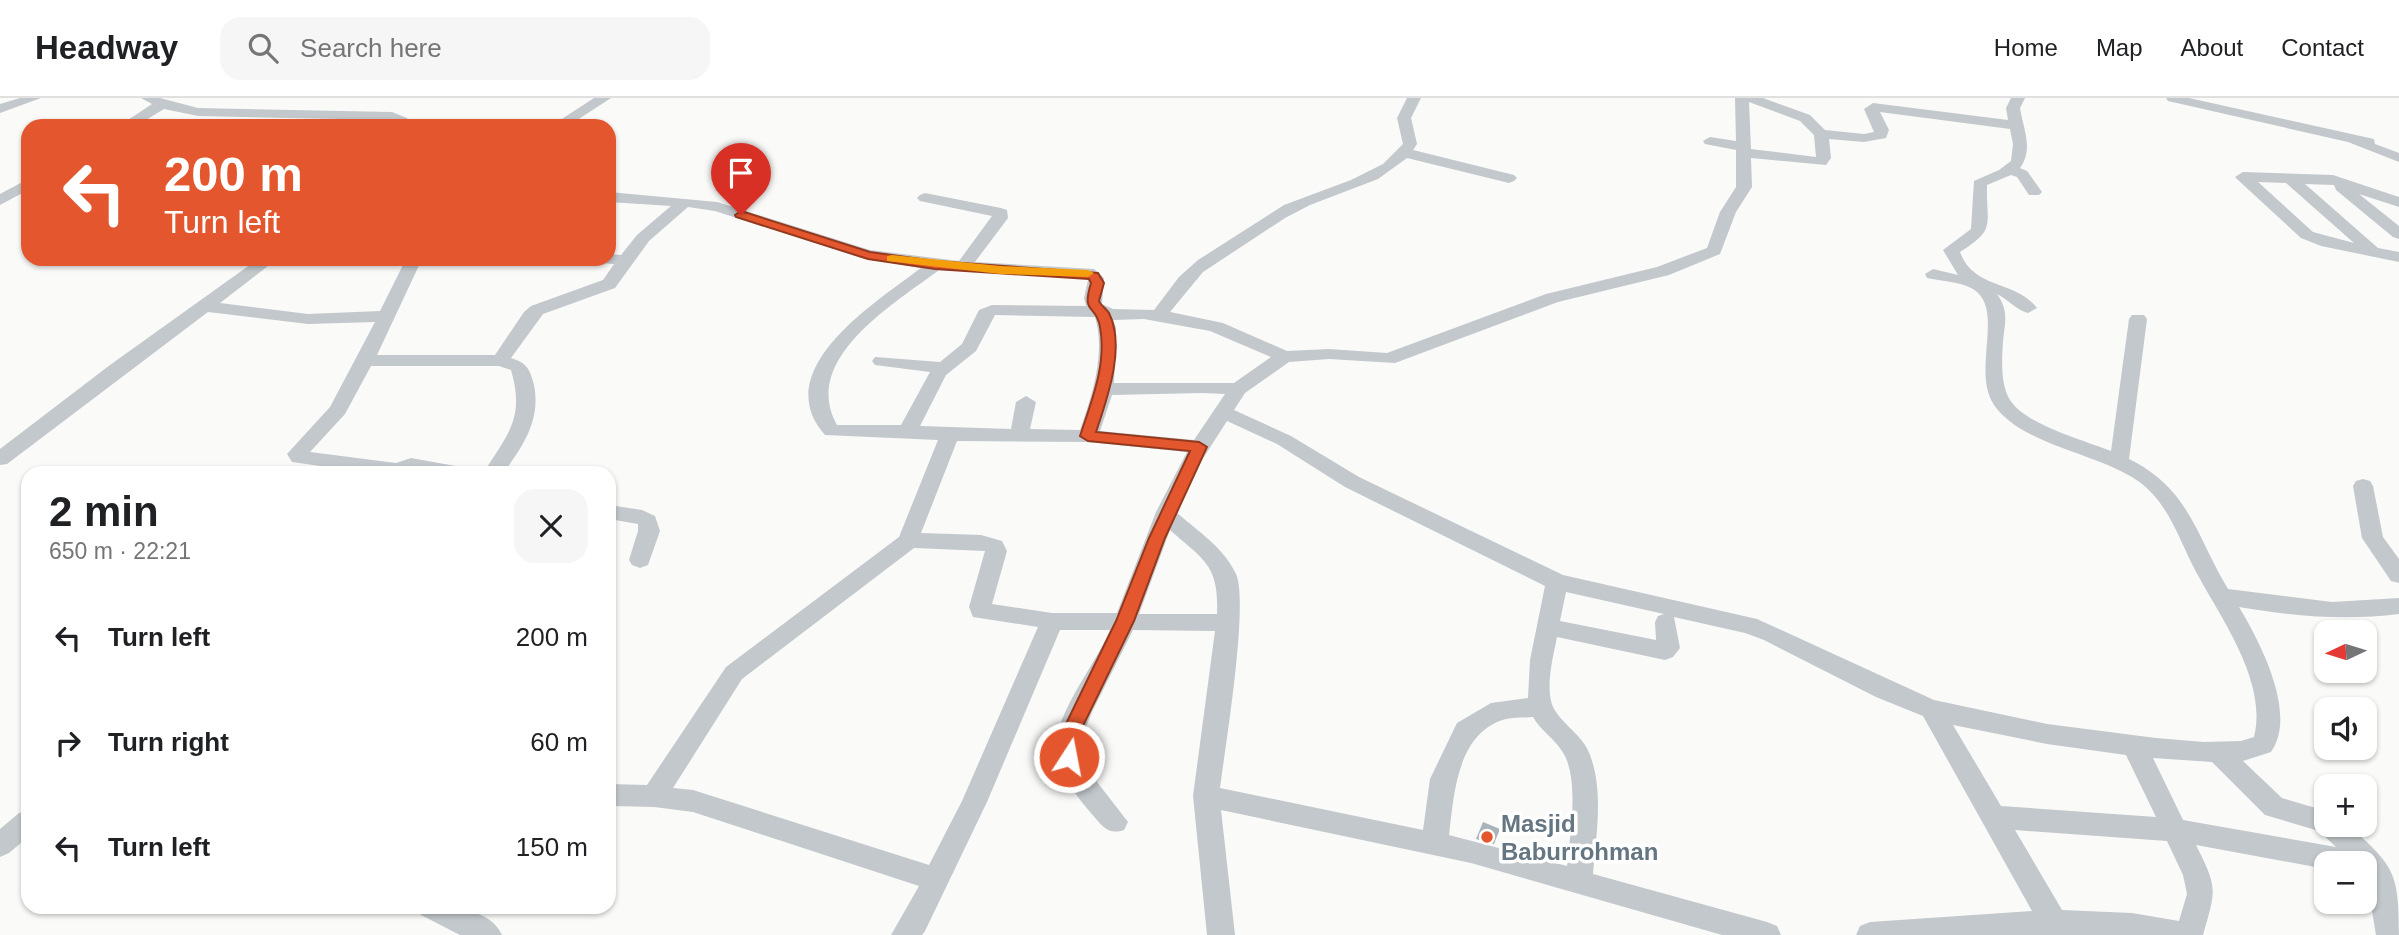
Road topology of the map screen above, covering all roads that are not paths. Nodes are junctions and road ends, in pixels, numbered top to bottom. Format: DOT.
graph roads {
  1 [pos="33,98"];
  2 [pos="148,98"];
  3 [pos="389,98"];
  4 [pos="604,98"];
  5 [pos="1415,98"];
  6 [pos="1742,98"];
  7 [pos="1750,98"];
  8 [pos="2018,98"];
  9 [pos="2174,98"];
  10 [pos="330,101"];
  11 [pos="163,104"];
  12 [pos="0,109"];
  13 [pos="385,116"];
  14 [pos="138,119"];
  15 [pos="309,119"];
  16 [pos="325,119"];
  17 [pos="340,119"];
  18 [pos="395,119"];
  19 [pos="570,119"];
  20 [pos="2018,126"];
  21 [pos="1822,134"];
  22 [pos="2347,137"];
  23 [pos="1710,141"];
  24 [pos="2369,142"];
  25 [pos="1745,150"];
  26 [pos="1405,153"];
  27 [pos="2399,158"];
  28 [pos="2011,170"];
  29 [pos="1509,178"];
  30 [pos="2289,178"];
  31 [pos="2333,180"];
  32 [pos="0,184"];
  33 [pos="21,187"];
  34 [pos="21,190"];
  35 [pos="2034,192"];
  36 [pos="616,197"];
  37 [pos="925,198"];
  38 [pos="0,200"];
  39 [pos="685,202"];
  40 [pos="2399,202"];
  41 [pos="2399,234"];
  42 [pos="2374,252"];
  43 [pos="2399,257"];
  44 [pos="616,260"];
  45 [pos="626,260"];
  46 [pos="935,265"];
  47 [pos="260,266"];
  48 [pos="410,266"];
  49 [pos="962,267"];
  50 [pos="1933,274"];
  51 [pos="1978,283"];
  52 [pos="205,306"];
  53 [pos="2028,308"];
  54 [pos="1102,312"];
  55 [pos="384,316"];
  56 [pos="1157,316"];
  57 [pos="2138,319"];
  58 [pos="1284,357"];
  59 [pos="365,360"];
  60 [pos="500,361"];
  61 [pos="881,361"];
  62 [pos="945,368"];
  63 [pos="1104,389"];
  64 [pos="1238,389"];
  65 [pos="1026,402"];
  66 [pos="1223,412"];
  67 [pos="909,430"];
  68 [pos="950,435"];
  69 [pos="1018,436"];
  70 [pos="1088,436"];
  71 [pos="1199,447"];
  72 [pos="0,459"];
  73 [pos="2119,463"];
  74 [pos="364,466"];
  75 [pos="499,466"];
  76 [pos="2364,486"];
  77 [pos="616,513"];
  78 [pos="1168,516"];
  79 [pos="909,540"];
  80 [pos="640,560"];
  81 [pos="2399,575"];
  82 [pos="1557,582"];
  83 [pos="2222,596"];
  84 [pos="2399,606"];
  85 [pos="1052,621"];
  86 [pos="1125,621"];
  87 [pos="1666,622"];
  88 [pos="1228,623"];
  89 [pos="1548,627"];
  90 [pos="1541,707"];
  91 [pos="1932,710"];
  92 [pos="2134,746"];
  93 [pos="2218,752"];
  94 [pos="616,795"];
  95 [pos="654,796"];
  96 [pos="1206,796"];
  97 [pos="1993,817"];
  98 [pos="2314,819"];
  99 [pos="1115,822"];
  100 [pos="21,827"];
  101 [pos="2176,830"];
  102 [pos="2341,837"];
  103 [pos="1435,843"];
  104 [pos="0,845"];
  105 [pos="2354,851"];
  106 [pos="2314,855"];
  107 [pos="2377,875"];
  108 [pos="936,879"];
  109 [pos="1579,882"];
  110 [pos="447,914"];
  111 [pos="2053,923"];
  112 [pos="1970,931"];
  113 [pos="2392,931"];
  114 [pos="488,935"];
  115 [pos="905,935"];
  116 [pos="1222,935"];
  117 [pos="1767,935"];
  118 [pos="1870,935"];
  119 [pos="2182,935"];
  120 [pos="2189,935"];
  1 -- 12 [label="street"];
  2 -- 11 [label="street"];
  3 -- 13 [label="street"];
  4 -- 19 [label="street"];
  5 -- 26 [label="street"];
  6 -- 25 [label="street"];
  7 -- 21 [label="street"];
  8 -- 20 [label="street"];
  9 -- 22 [label="street"];
  10 -- 16 [label="street"];
  11 -- 14 [label="street"];
  11 -- 15 [label="street"];
  13 -- 17 [label="street"];
  13 -- 18 [label="street"];
  20 -- 21 [label="street"];
  20 -- 28 [label="street"];
  21 -- 25 [label="street"];
  22 -- 24 [label="street"];
  22 -- 27 [label="street"];
  23 -- 25 [label="street"];
  25 -- 58 [label="street"];
  26 -- 29 [label="street"];
  26 -- 56 [label="street"];
  28 -- 35 [label="street"];
  28 -- 51 [label="street"];
  30 -- 31 [label="street"];
  30 -- 42 [label="street"];
  30 -- 42 [label="street"];
  31 -- 40 [label="street"];
  31 -- 41 [label="street"];
  32 -- 33 [label="street"];
  34 -- 38 [label="street"];
  36 -- 39 [label="street"];
  37 -- 49 [label="street"];
  39 -- 45 [label="street"];
  39 -- 46 [label="street"];
  42 -- 43 [label="street"];
  44 -- 45 [label="street"];
  45 -- 60 [label="street"];
  46 -- 49 [label="street"];
  46 -- 67 [label="street"];
  47 -- 52 [label="street"];
  48 -- 55 [label="street"];
  49 -- 54 [label="street"];
  50 -- 51 [label="street"];
  51 -- 53 [label="street"];
  51 -- 73 [label="street"];
  52 -- 55 [label="street"];
  52 -- 72 [label="street"];
  54 -- 56 [label="street"];
  54 -- 62 [label="street"];
  54 -- 63 [label="street"];
  55 -- 59 [label="street"];
  56 -- 58 [label="street"];
  57 -- 73 [label="street"];
  58 -- 64 [label="street"];
  59 -- 60 [label="street"];
  59 -- 74 [label="street"];
  60 -- 75 [label="street"];
  61 -- 62 [label="street"];
  62 -- 67 [label="street"];
  63 -- 64 [label="street"];
  63 -- 70 [label="street"];
  64 -- 66 [label="street"];
  65 -- 69 [label="street"];
  66 -- 71 [label="street"];
  66 -- 82 [label="street"];
  67 -- 68 [label="street"];
  68 -- 69 [label="street"];
  68 -- 79 [label="street"];
  69 -- 70 [label="street"];
  70 -- 71 [label="street"];
  71 -- 78 [label="street"];
  73 -- 83 [label="street"];
  76 -- 81 [label="street"];
  77 -- 80 [label="street"];
  78 -- 86 [label="street"];
  78 -- 88 [label="street"];
  79 -- 85 [label="street"];
  79 -- 95 [label="street"];
  82 -- 89 [label="street"];
  82 -- 91 [label="street"];
  83 -- 84 [label="street"];
  83 -- 93 [label="street"];
  85 -- 86 [label="street"];
  85 -- 108 [label="street"];
  86 -- 88 [label="street"];
  86 -- 99 [label="street"];
  87 -- 89 [label="street"];
  88 -- 96 [label="street"];
  89 -- 90 [label="street"];
  90 -- 103 [label="street"];
  90 -- 109 [label="street"];
  91 -- 92 [label="street"];
  91 -- 97 [label="street"];
  92 -- 93 [label="street"];
  92 -- 101 [label="street"];
  93 -- 98 [label="street"];
  94 -- 95 [label="street"];
  95 -- 108 [label="street"];
  96 -- 103 [label="street"];
  96 -- 116 [label="street"];
  97 -- 101 [label="street"];
  97 -- 111 [label="street"];
  100 -- 104 [label="street"];
  101 -- 106 [label="street"];
  101 -- 120 [label="street"];
  102 -- 105 [label="street"];
  103 -- 109 [label="street"];
  107 -- 113 [label="street"];
  108 -- 115 [label="street"];
  109 -- 117 [label="street"];
  110 -- 114 [label="street"];
  111 -- 112 [label="street"];
  111 -- 119 [label="street"];
  112 -- 118 [label="street"];
}
